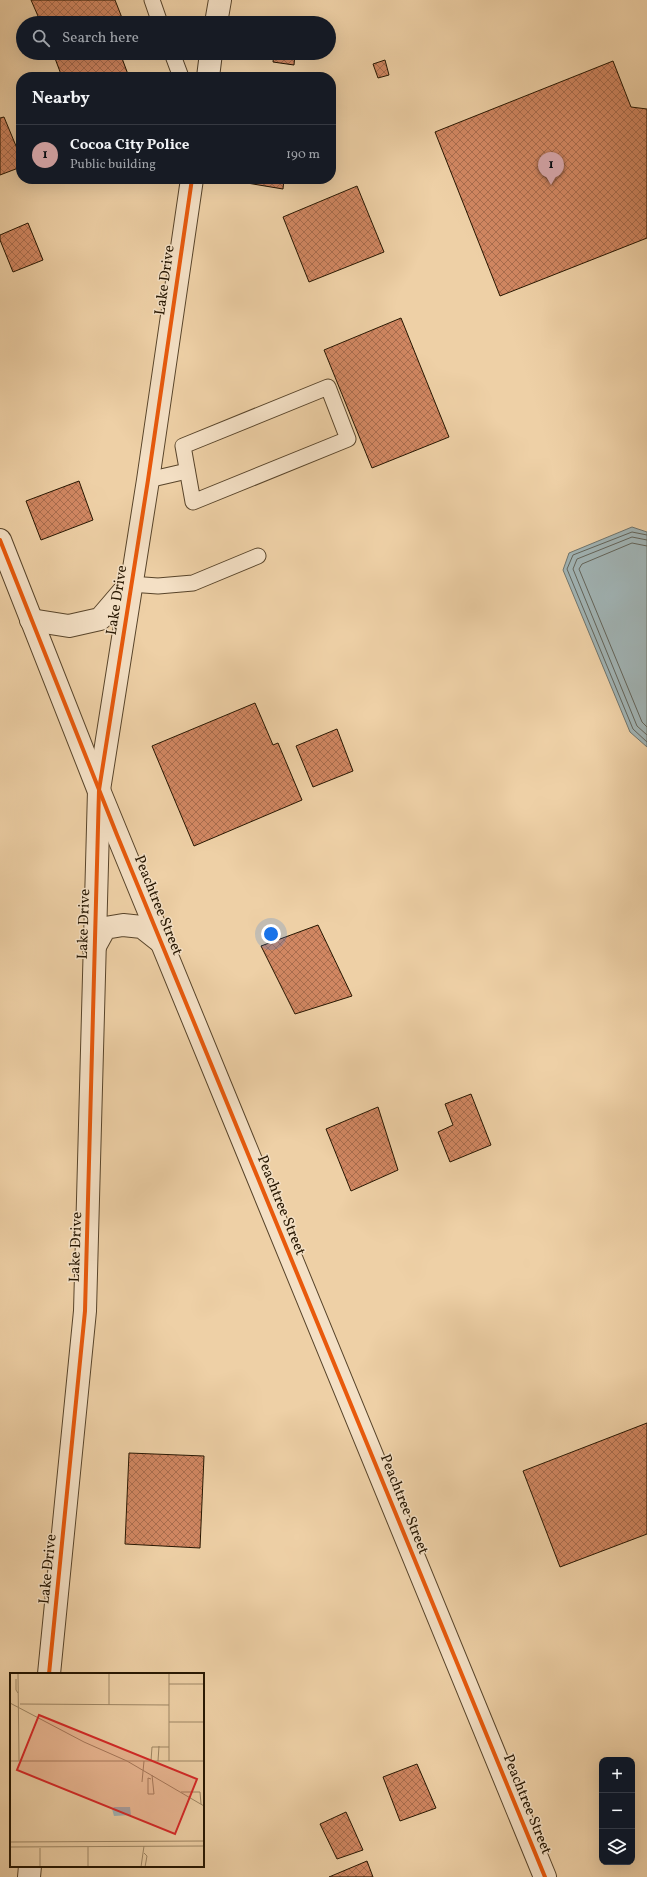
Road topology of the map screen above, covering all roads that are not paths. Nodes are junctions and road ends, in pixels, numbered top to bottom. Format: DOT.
graph roads {
  1 [pos="152,0"];
  2 [pos="220,0"];
  3 [pos="158,16"];
  4 [pos="217,16"];
  5 [pos="174,60"];
  6 [pos="210,60"];
  7 [pos="178,72"];
  8 [pos="209,72"];
  9 [pos="191,184"];
  10 [pos="187,471"];
  11 [pos="148,480"];
  12 [pos="1,545"];
  13 [pos="258,556"];
  14 [pos="130,584"];
  15 [pos="31,620"];
  16 [pos="99,790"];
  17 [pos="161,942"];
  18 [pos="94,948"];
  19 [pos="49,1673"];
  20 [pos="30,1867"];
  21 [pos="29,1877"];
  22 [pos="545,1877"];
  1 -- 3 [label="lane"];
  2 -- 4 [label="street"];
  5 -- 7 [label="lane"];
  6 -- 8 [label="street"];
  9 -- 11 [label="street, Lake Drive"];
  10 -- 10 [label="lane"];
  10 -- 11 [label="lane"];
  11 -- 14 [label="street, Lake Drive"];
  12 -- 15 [label="street, Peachtree Street"];
  13 -- 14 [label="lane"];
  14 -- 15 [label="street"];
  14 -- 16 [label="street, Lake Drive"];
  15 -- 16 [label="street, Peachtree Street"];
  16 -- 17 [label="street, Peachtree Street"];
  16 -- 18 [label="street, Lake Drive"];
  17 -- 18 [label="street"];
  17 -- 22 [label="street, Peachtree Street"];
  18 -- 19 [label="street, Lake Drive"];
  20 -- 21 [label="street"];
}
